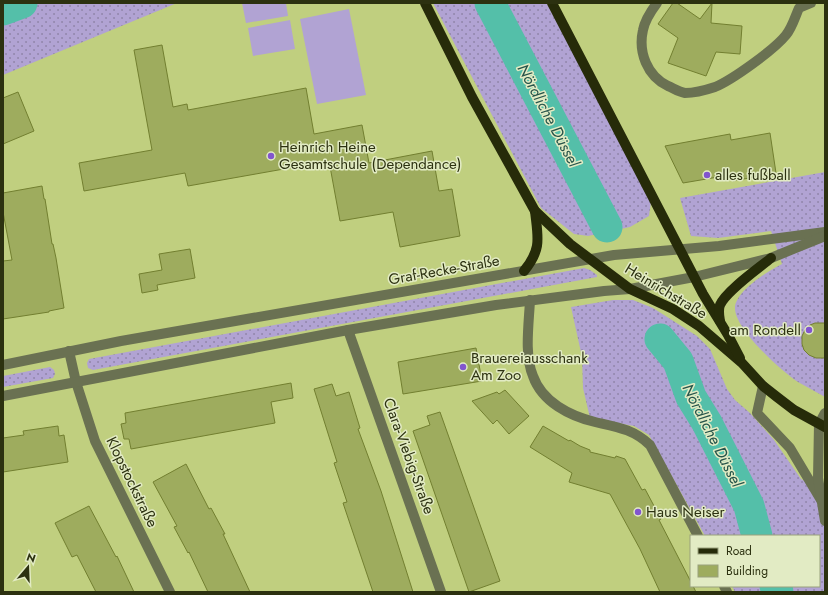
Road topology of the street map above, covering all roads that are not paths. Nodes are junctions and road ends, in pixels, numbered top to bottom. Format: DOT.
graph roads {
  1 [pos="425,3"];
  2 [pos="552,3"];
  3 [pos="657,3"];
  4 [pos="811,3"];
  5 [pos="535,211"];
  6 [pos="825,232"];
  7 [pos="825,236"];
  8 [pos="680,250"];
  9 [pos="771,258"];
  10 [pos="590,259"];
  11 [pos="524,272"];
  12 [pos="694,277"];
  13 [pos="630,289"];
  14 [pos="530,300"];
  15 [pos="720,322"];
  16 [pos="348,330"];
  17 [pos="69,351"];
  18 [pos="742,363"];
  19 [pos="3,365"];
  20 [pos="76,382"];
  21 [pos="763,386"];
  22 [pos="3,396"];
  23 [pos="825,414"];
  24 [pos="822,426"];
  25 [pos="823,497"];
  26 [pos="825,521"];
  27 [pos="697,535"];
  28 [pos="170,592"];
  29 [pos="441,592"];
  1 -- 5 [label="main road, Heinrichstraße"];
  2 -- 8 [label="main road, Heinrichstraße"];
  3 -- 4 [label="street"];
  5 -- 10 [label="main road, Heinrichstraße"];
  5 -- 11 [label="main road"];
  6 -- 8 [label="street, Graf-Recke-Straße"];
  7 -- 9 [label="street"];
  8 -- 10 [label="street, Graf-Recke-Straße"];
  8 -- 12 [label="main road, Heinrichstraße"];
  9 -- 12 [label="street"];
  9 -- 15 [label="main road"];
  10 -- 11 [label="street, Graf-Recke-Straße"];
  10 -- 13 [label="main road, Heinrichstraße"];
  11 -- 17 [label="street, Graf-Recke-Straße"];
  12 -- 13 [label="street"];
  12 -- 15 [label="main road, Heinrichstraße"];
  13 -- 14 [label="street"];
  13 -- 18 [label="main road, Heinrichstraße"];
  14 -- 16 [label="street"];
  14 -- 27 [label="street"];
  15 -- 18 [label="main road, Heinrichstraße"];
  16 -- 20 [label="street"];
  16 -- 29 [label="street, Clara-Viebig-Straße"];
  17 -- 19 [label="street, Graf-Recke-Straße"];
  17 -- 20 [label="street"];
  18 -- 21 [label="main road"];
  20 -- 22 [label="street"];
  20 -- 28 [label="street, Klopstockstraße"];
  21 -- 24 [label="main road"];
  21 -- 25 [label="street"];
  23 -- 24 [label="street"];
  24 -- 25 [label="street"];
  25 -- 26 [label="street"];
}
